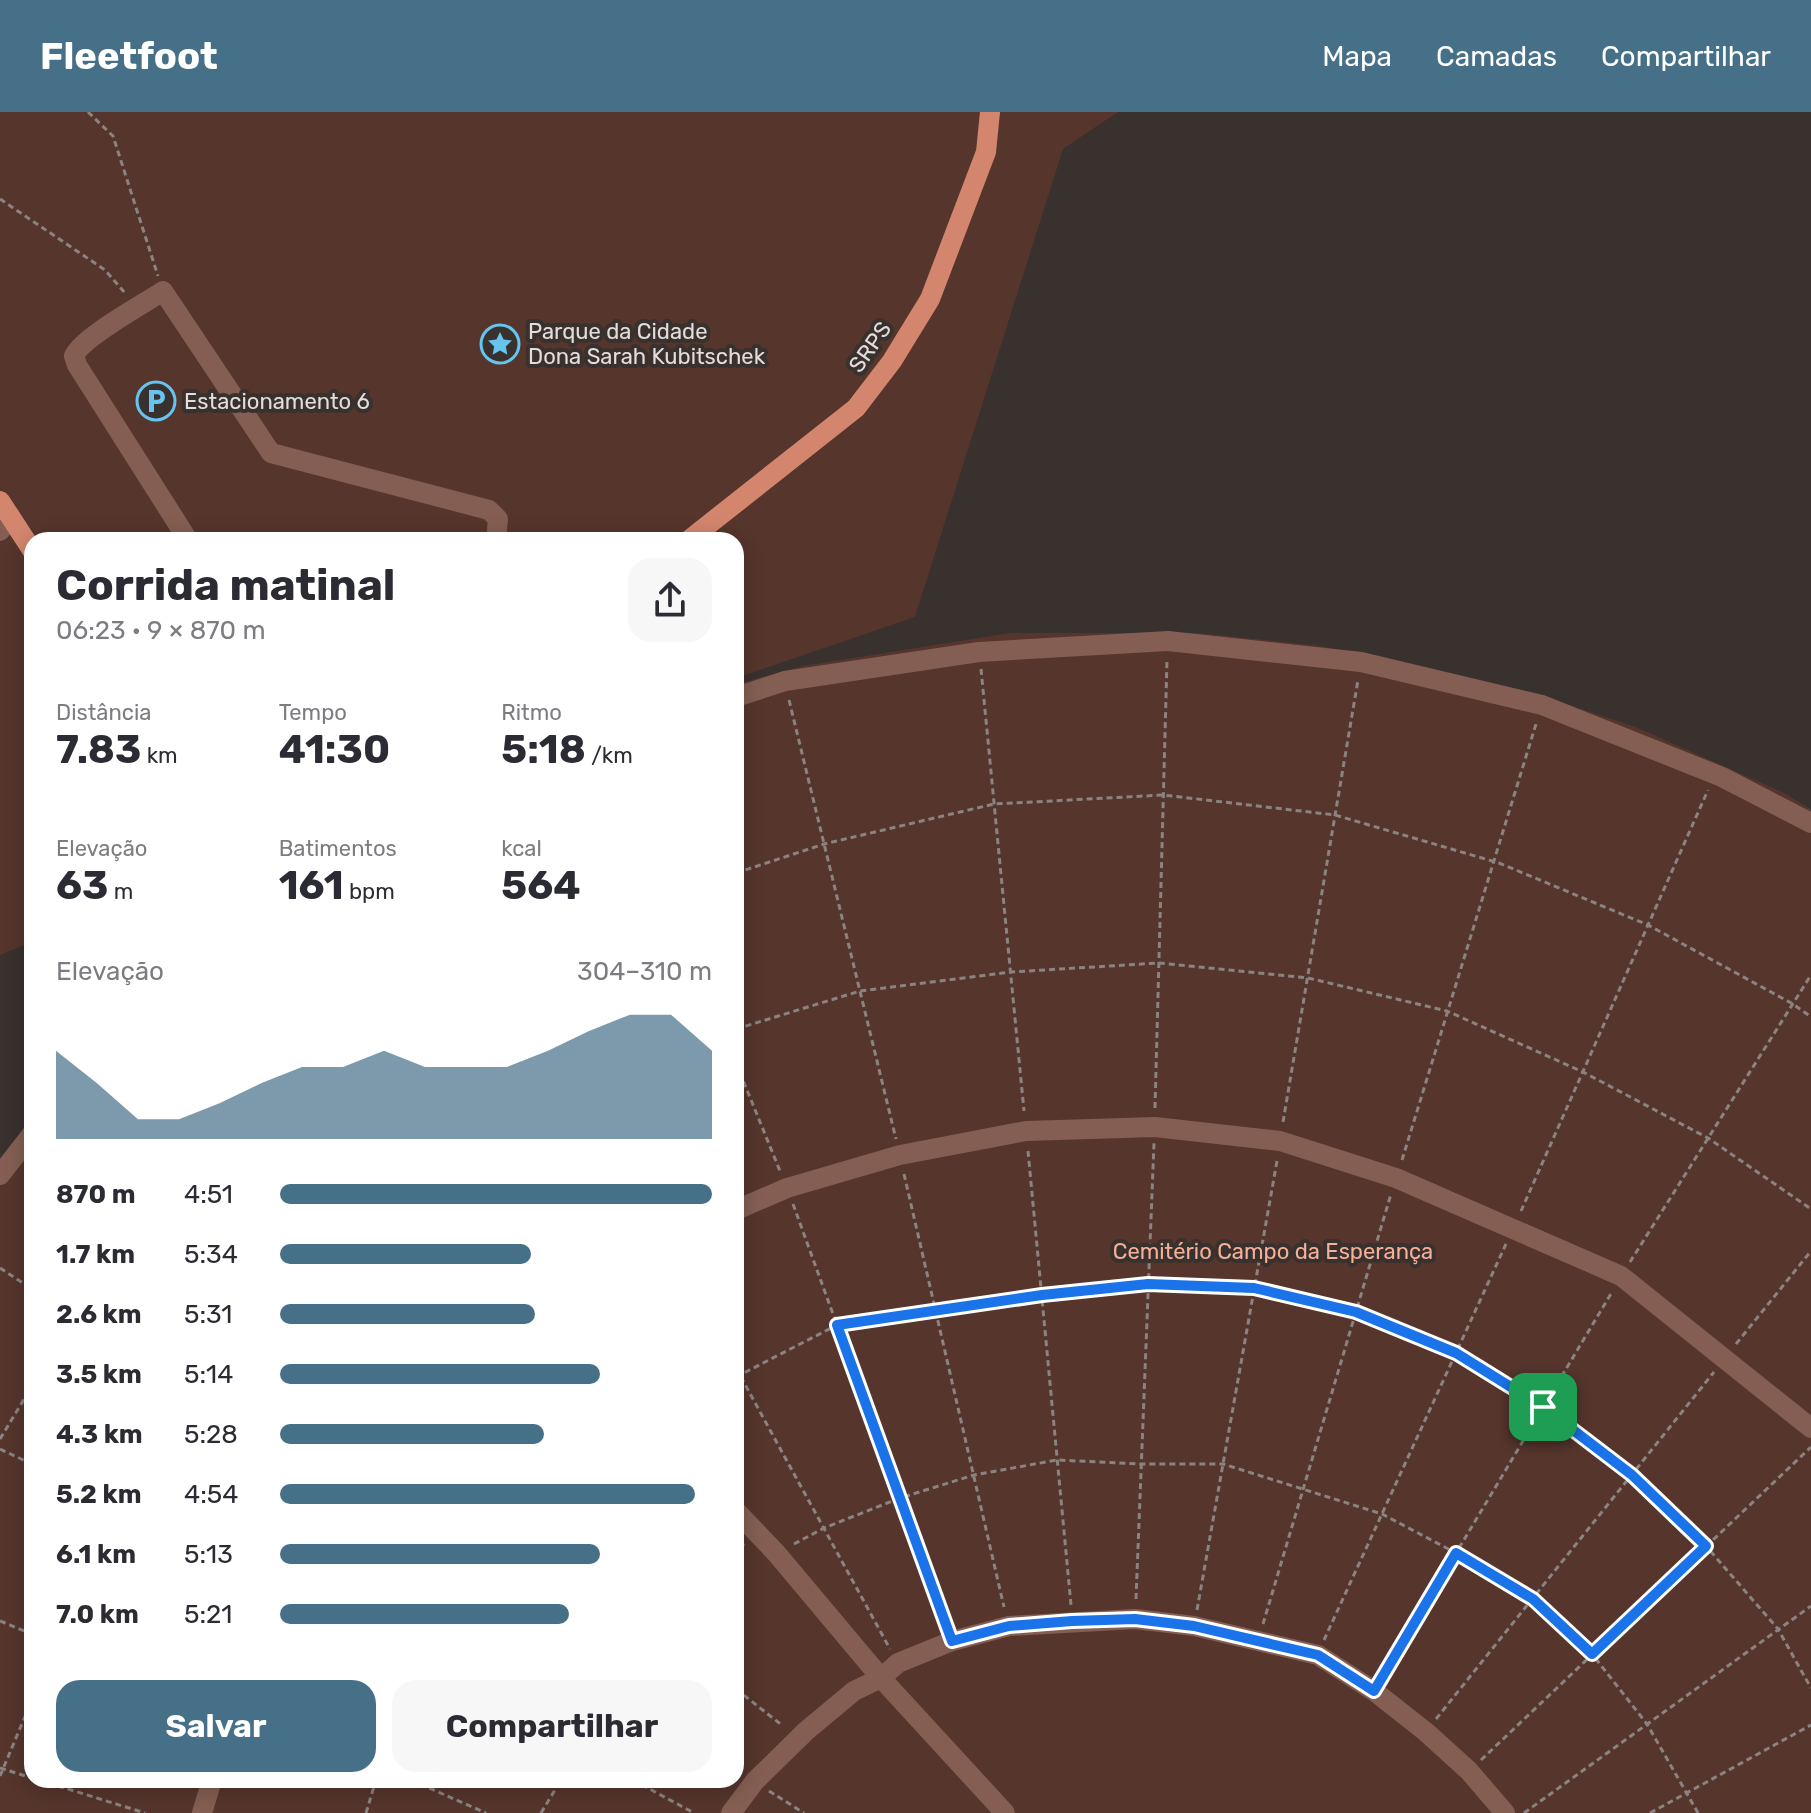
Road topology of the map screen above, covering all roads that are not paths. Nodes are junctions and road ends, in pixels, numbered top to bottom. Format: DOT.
graph roads {
  1 [pos="990,112"];
  2 [pos="3,516"];
  3 [pos="183,532"];
  4 [pos="497,532"];
  5 [pos="699,532"];
  6 [pos="24,541"];
  7 [pos="744,694"];
  8 [pos="1811,823"];
  9 [pos="24,1144"];
  10 [pos="0,1175"];
  11 [pos="744,1207"];
  12 [pos="1811,1428"];
  13 [pos="744,1519"];
  14 [pos="881,1678"];
  15 [pos="210,1788"];
  16 [pos="202,1813"];
  17 [pos="731,1813"];
  18 [pos="1005,1813"];
  19 [pos="1505,1813"];
  1 -- 5 [label="main road, SRPS"];
  2 -- 6 [label="main road"];
  3 -- 4 [label="lane"];
  7 -- 8 [label="lane"];
  9 -- 10 [label="lane"];
  11 -- 12 [label="lane"];
  13 -- 14 [label="lane"];
  14 -- 17 [label="lane"];
  14 -- 18 [label="lane"];
  14 -- 19 [label="lane"];
  15 -- 16 [label="lane"];
}
